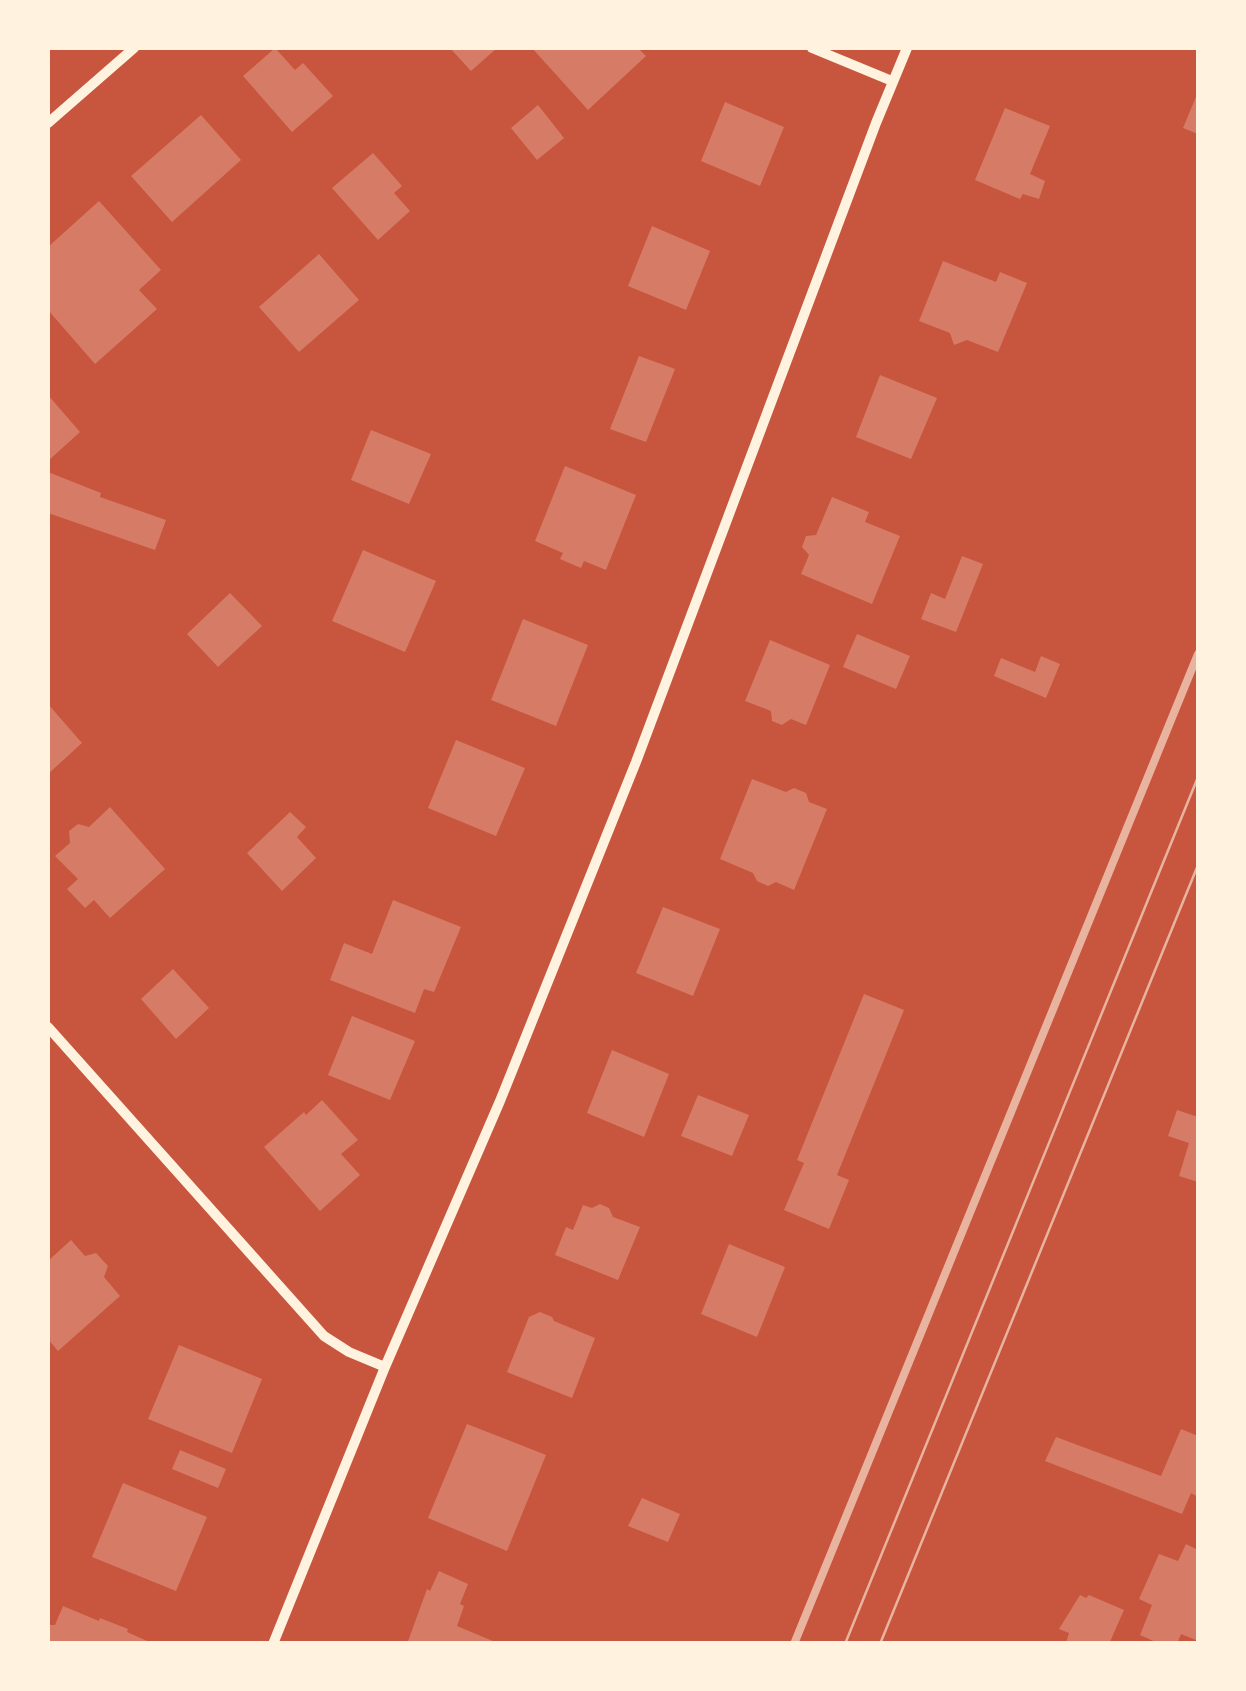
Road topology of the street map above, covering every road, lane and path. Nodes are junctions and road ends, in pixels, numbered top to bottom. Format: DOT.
graph roads {
  1 [pos="134,48"];
  2 [pos="812,48"];
  3 [pos="906,48"];
  4 [pos="892,81"];
  5 [pos="48,123"];
  6 [pos="48,1027"];
  7 [pos="385,1367"];
  8 [pos="273,1644"];
  1 -- 5 [label="street"];
  2 -- 4 [label="street"];
  3 -- 4 [label="street"];
  4 -- 7 [label="street"];
  6 -- 7 [label="street"];
  7 -- 8 [label="street"];
}
